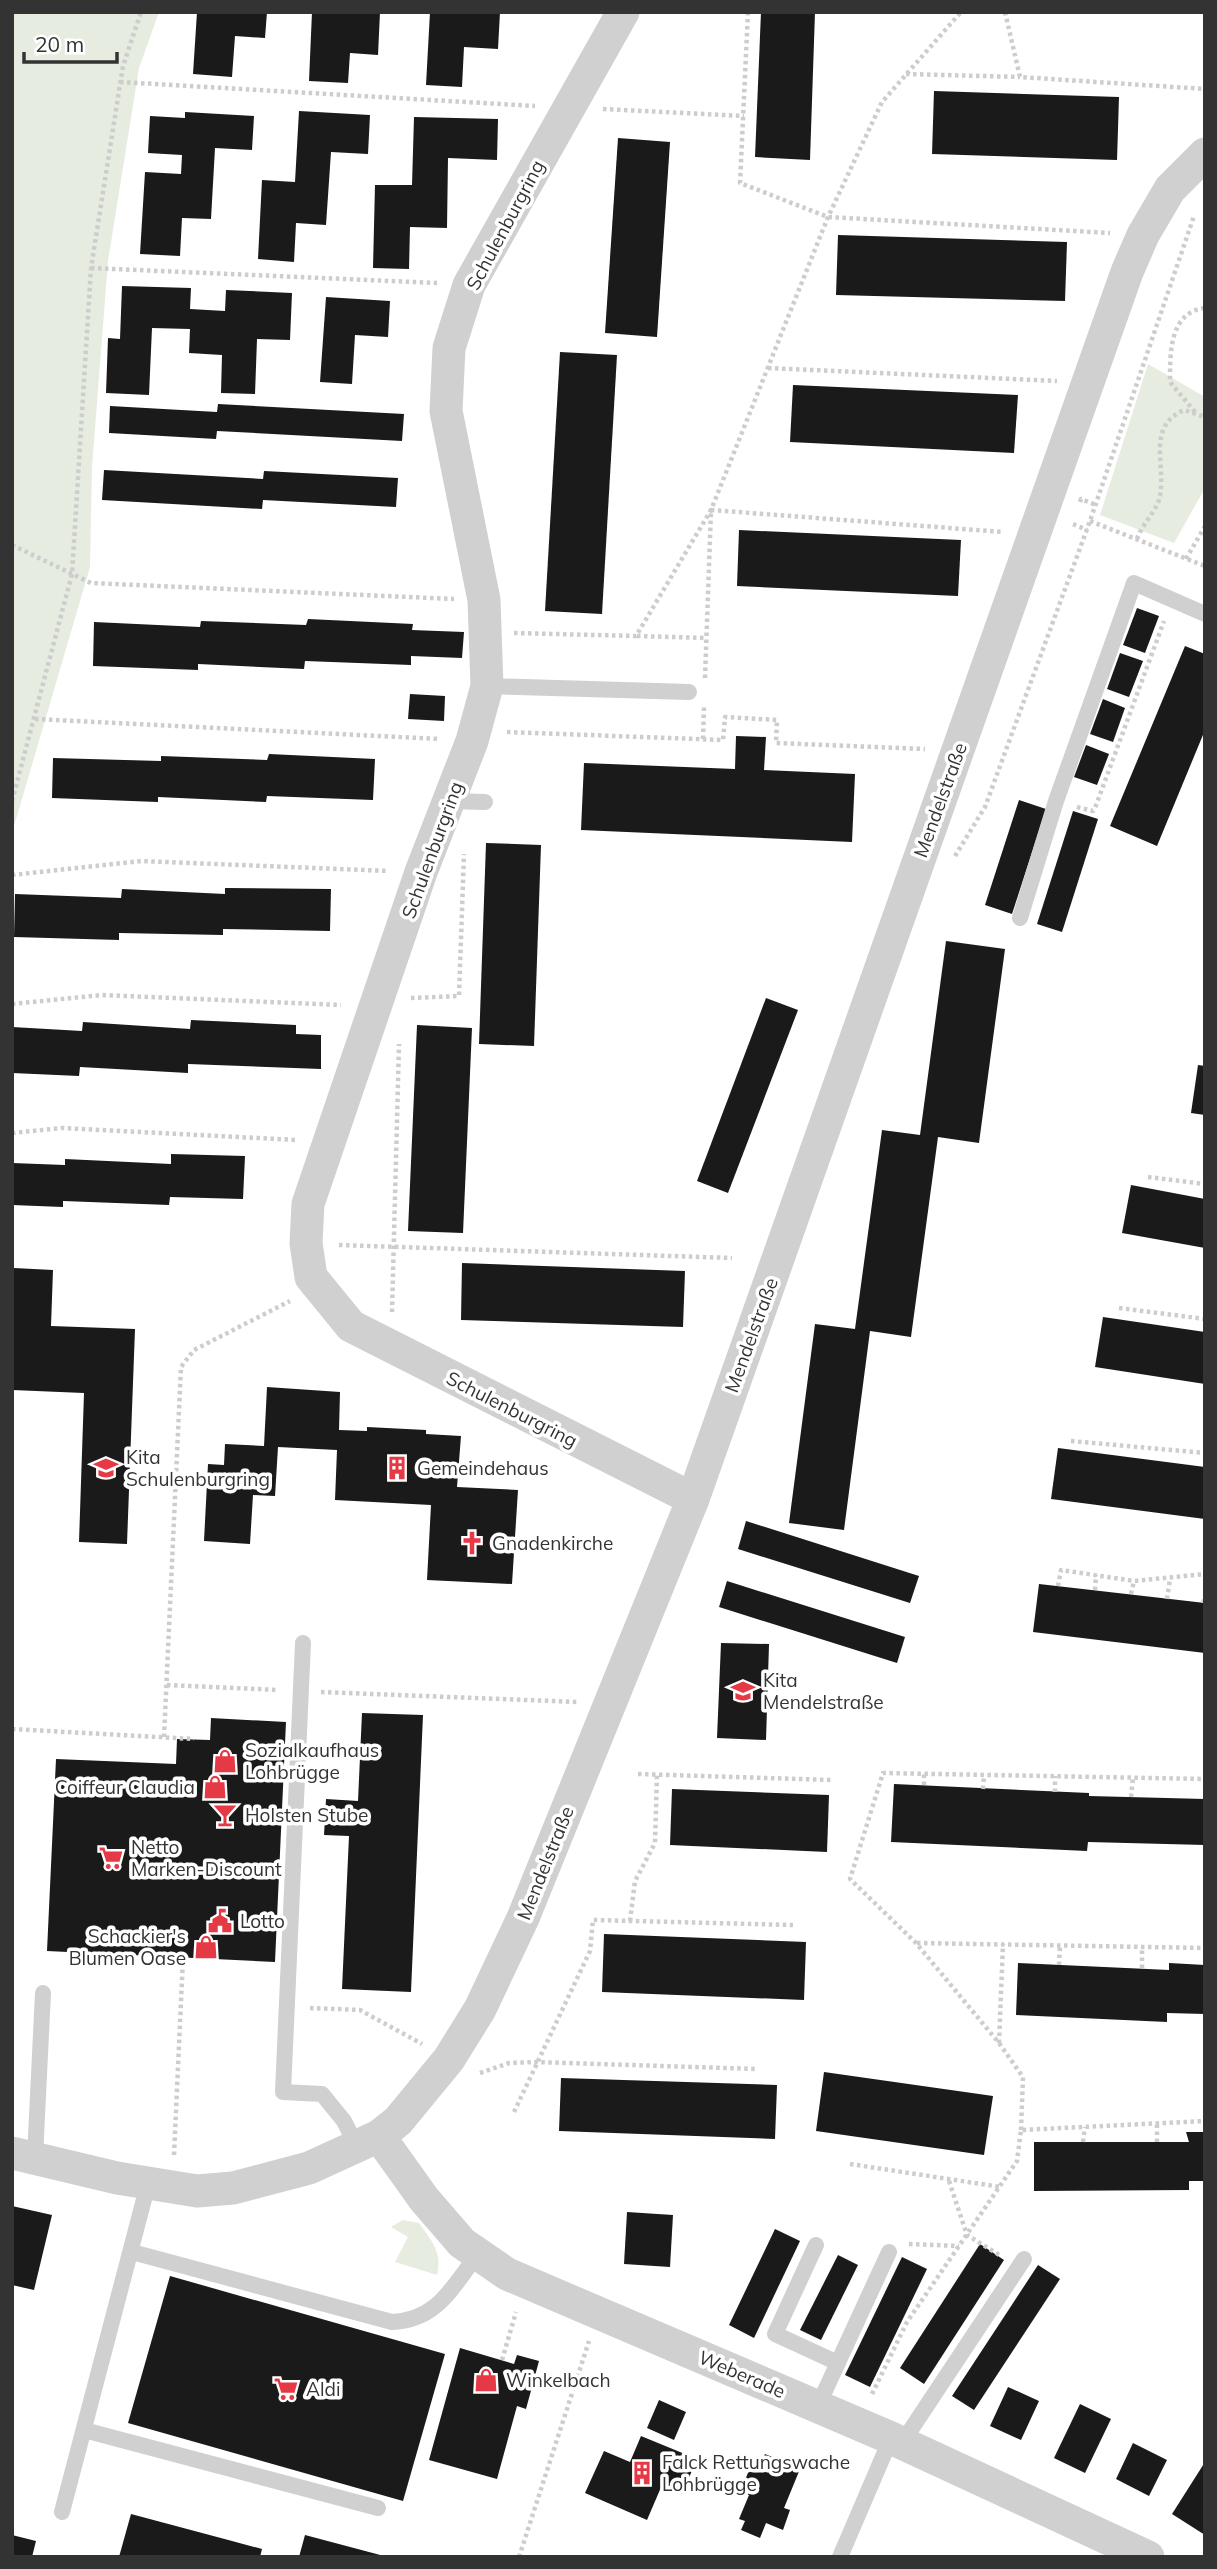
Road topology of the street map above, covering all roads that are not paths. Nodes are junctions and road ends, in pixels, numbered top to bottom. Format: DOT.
graph roads {
  1 [pos="623,12"];
  2 [pos="1205,154"];
  3 [pos="1205,614"];
  4 [pos="487,686"];
  5 [pos="697,690"];
  6 [pos="449,801"];
  7 [pos="485,802"];
  8 [pos="1020,918"];
  9 [pos="693,1499"];
  10 [pos="303,1643"];
  11 [pos="43,1993"];
  12 [pos="368,2141"];
  13 [pos="23,2155"];
  14 [pos="160,2187"];
  15 [pos="816,2245"];
  16 [pos="132,2252"];
  17 [pos="889,2252"];
  18 [pos="478,2254"];
  19 [pos="1021,2263"];
  20 [pos="838,2363"];
  21 [pos="818,2406"];
  22 [pos="84,2430"];
  23 [pos="896,2441"];
  24 [pos="378,2508"];
  25 [pos="62,2512"];
  26 [pos="839,2557"];
  27 [pos="1148,2557"];
  1 -- 4 [label="street, Schulenburgring"];
  2 -- 9 [label="street, Mendelstraße"];
  3 -- 8 [label="lane"];
  4 -- 5 [label="lane"];
  4 -- 6 [label="street, Schulenburgring"];
  6 -- 7 [label="lane"];
  6 -- 9 [label="street, Schulenburgring"];
  9 -- 12 [label="street, Mendelstraße"];
  10 -- 12 [label="lane"];
  11 -- 13 [label="lane"];
  12 -- 14 [label="street, Mendelstraße"];
  12 -- 18 [label="street, Weberade"];
  13 -- 14 [label="street, Mendelstraße"];
  14 -- 16 [label="lane"];
  15 -- 20 [label="lane"];
  16 -- 18 [label="lane"];
  16 -- 22 [label="lane"];
  17 -- 20 [label="lane"];
  18 -- 21 [label="street, Weberade"];
  19 -- 23 [label="lane"];
  20 -- 21 [label="lane"];
  21 -- 23 [label="street, Weberade"];
  22 -- 24 [label="lane"];
  22 -- 25 [label="lane"];
  23 -- 26 [label="lane"];
  23 -- 27 [label="street, Weberade"];
}
